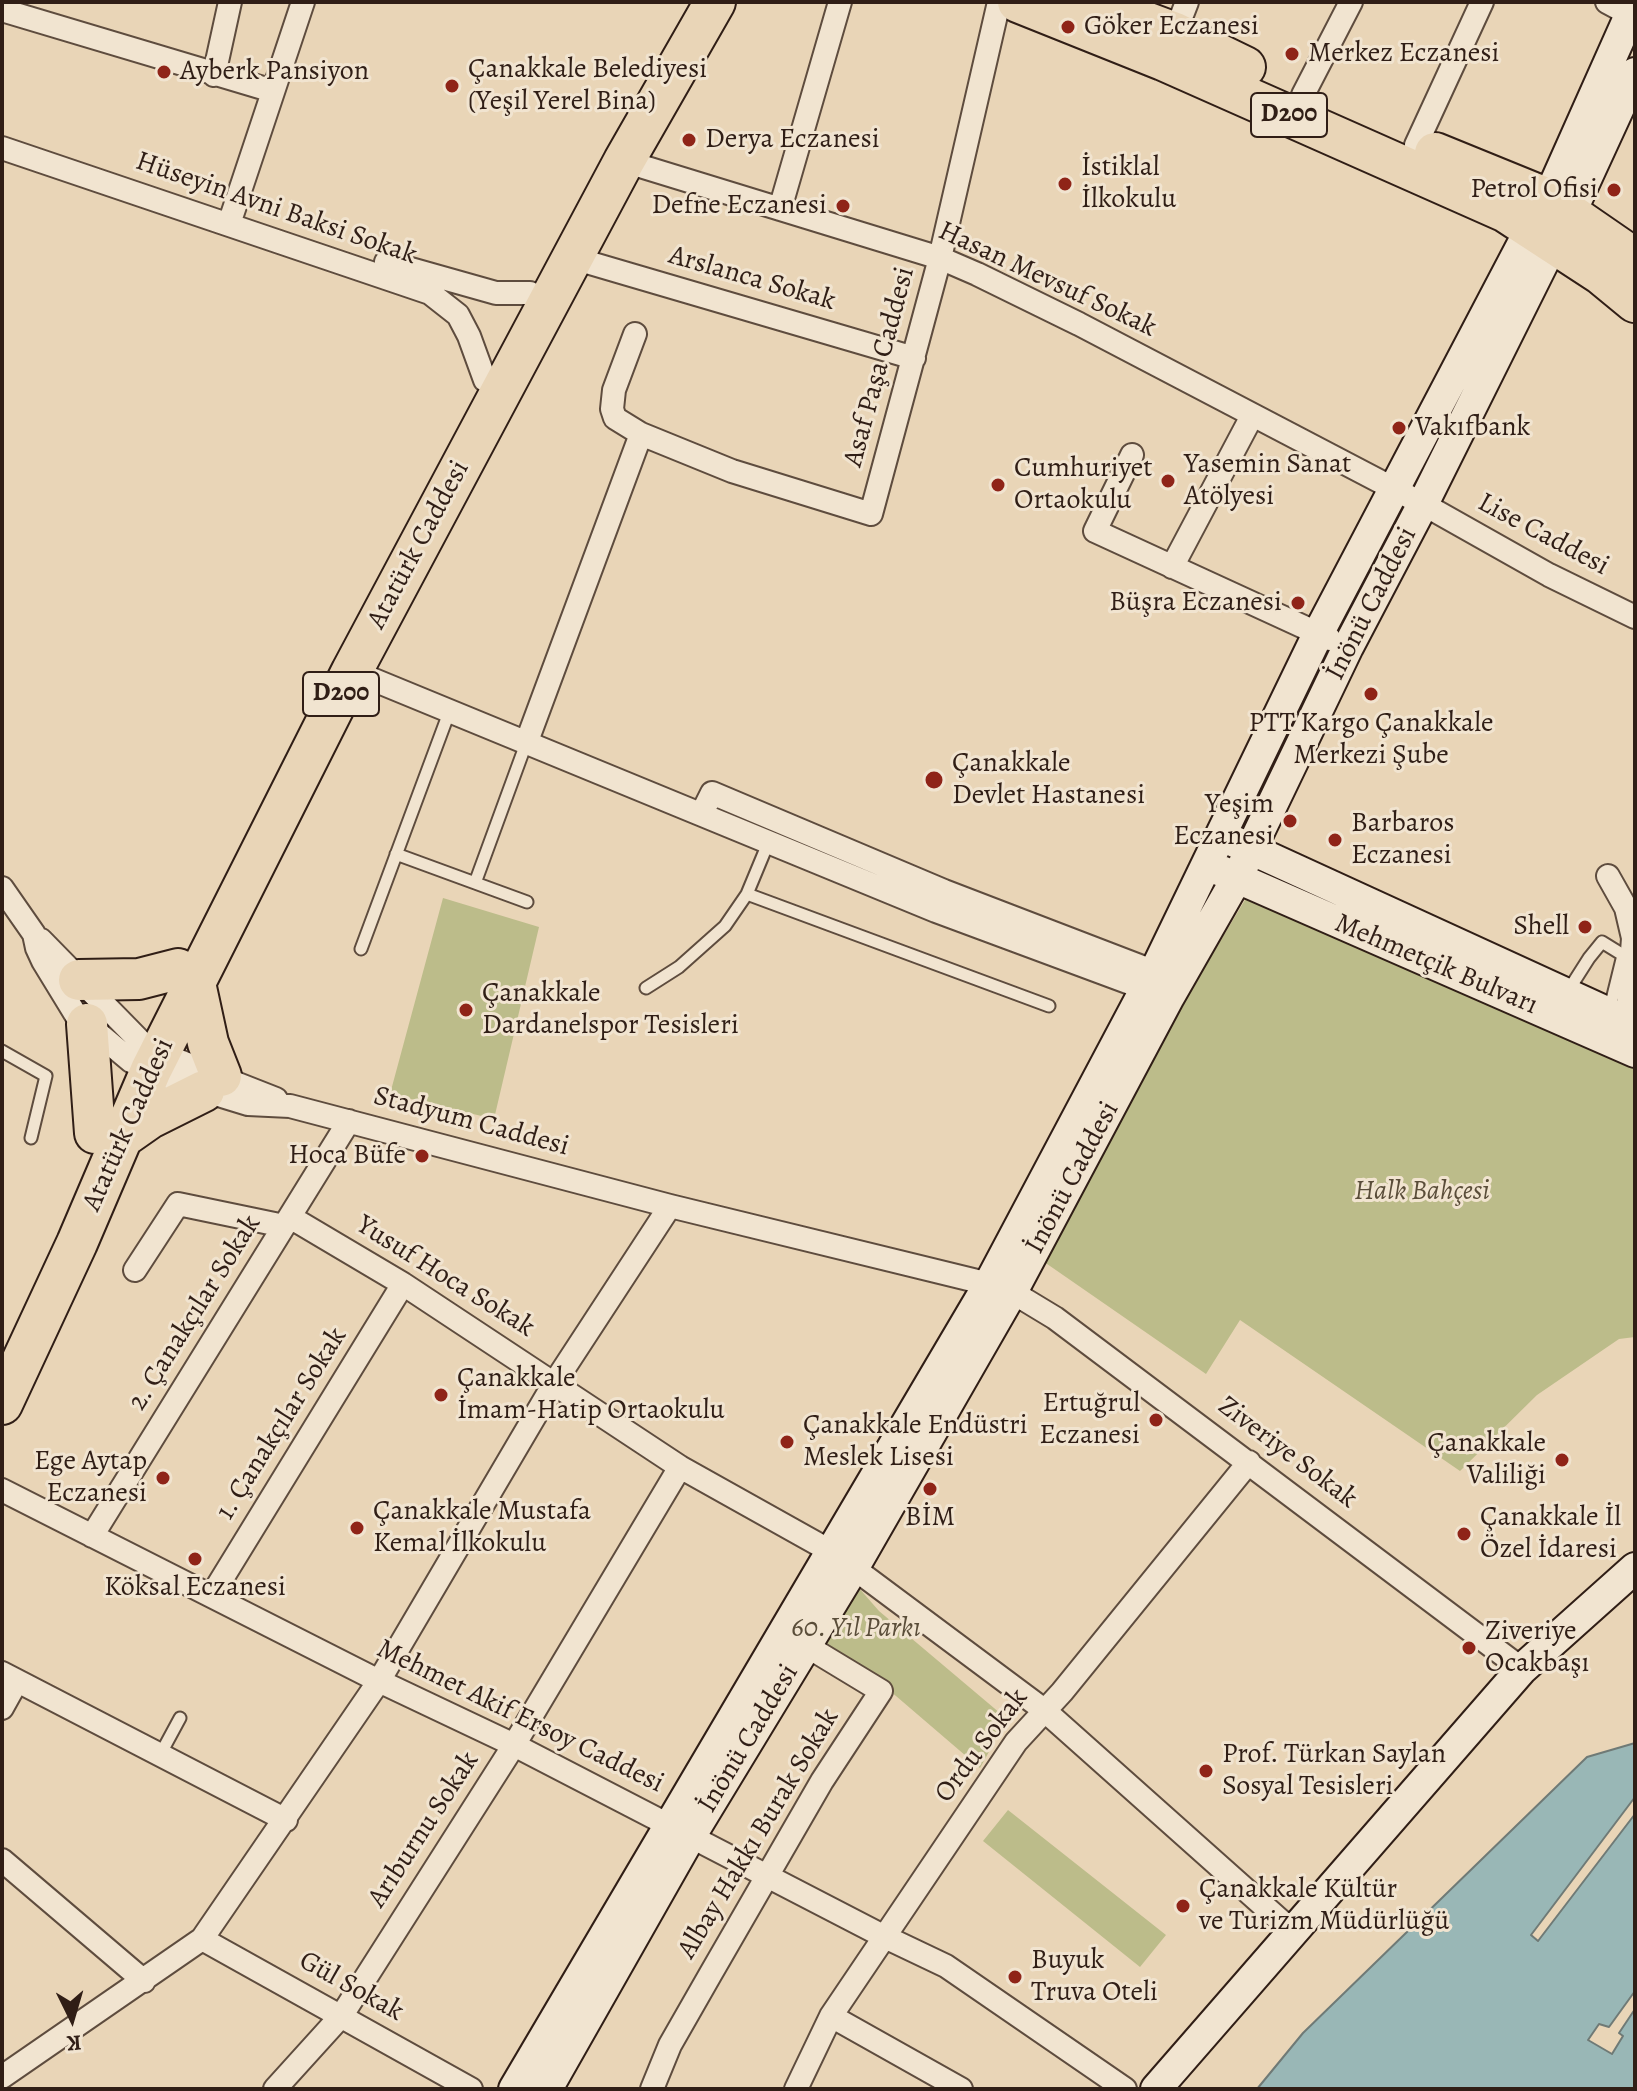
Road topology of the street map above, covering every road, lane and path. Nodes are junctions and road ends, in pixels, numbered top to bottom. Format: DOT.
graph roads {
  1 [pos="230,2"];
  2 [pos="303,2"];
  3 [pos="683,2"];
  4 [pos="715,2"];
  5 [pos="840,2"];
  6 [pos="999,2"];
  7 [pos="1018,2"];
  8 [pos="1092,2"];
  9 [pos="1351,2"];
  10 [pos="1482,2"];
  11 [pos="1627,9"];
  12 [pos="2,10"];
  13 [pos="1181,18"];
  14 [pos="1635,73"];
  15 [pos="214,75"];
  16 [pos="273,91"];
  17 [pos="1303,95"];
  18 [pos="2,132"];
  19 [pos="1416,145"];
  20 [pos="2,148"];
  21 [pos="624,161"];
  22 [pos="780,209"];
  23 [pos="231,219"];
  24 [pos="1551,220"];
  25 [pos="573,258"];
  26 [pos="940,258"];
  27 [pos="1635,259"];
  28 [pos="440,289"];
  29 [pos="530,293"];
  30 [pos="1635,302"];
  31 [pos="635,334"];
  32 [pos="914,358"];
  33 [pos="485,380"];
  34 [pos="1252,416"];
  35 [pos="641,434"];
  36 [pos="1132,455"];
  37 [pos="1396,490"];
  38 [pos="1423,504"];
  39 [pos="1172,567"];
  40 [pos="1635,617"];
  41 [pos="1318,634"];
  42 [pos="1348,647"];
  43 [pos="366,676"];
  44 [pos="450,709"];
  45 [pos="527,741"];
  46 [pos="702,813"];
  47 [pos="1221,835"];
  48 [pos="769,840"];
  49 [pos="1251,850"];
  50 [pos="396,854"];
  51 [pos="1207,864"];
  52 [pos="1608,876"];
  53 [pos="1237,878"];
  54 [pos="475,883"];
  55 [pos="3,893"];
  56 [pos="747,894"];
  57 [pos="527,902"];
  58 [pos="34,934"];
  59 [pos="361,949"];
  60 [pos="187,976"];
  61 [pos="79,980"];
  62 [pos="1162,985"];
  63 [pos="646,988"];
  64 [pos="1568,993"];
  65 [pos="1049,1006"];
  66 [pos="87,1024"];
  67 [pos="1625,1035"];
  68 [pos="2,1051"];
  69 [pos="146,1056"];
  70 [pos="212,1084"];
  71 [pos="349,1121"];
  72 [pos="108,1136"];
  73 [pos="31,1138"];
  74 [pos="670,1206"];
  75 [pos="287,1222"];
  76 [pos="135,1270"];
  77 [pos="403,1284"];
  78 [pos="1000,1288"];
  79 [pos="2,1343"];
  80 [pos="555,1382"];
  81 [pos="2,1404"];
  82 [pos="1249,1462"];
  83 [pos="680,1467"];
  84 [pos="2,1490"];
  85 [pos="92,1536"];
  86 [pos="843,1559"];
  87 [pos="1635,1568"];
  88 [pos="212,1595"];
  89 [pos="805,1645"];
  90 [pos="1522,1669"];
  91 [pos="9,1677"];
  92 [pos="379,1681"];
  93 [pos="2,1708"];
  94 [pos="1044,1710"];
  95 [pos="180,1718"];
  96 [pos="514,1745"];
  97 [pos="160,1755"];
  98 [pos="286,1820"];
  99 [pos="680,1830"];
  100 [pos="2,1860"];
  101 [pos="768,1875"];
  102 [pos="1292,1931"];
  103 [pos="883,1936"];
  104 [pos="202,1939"];
  105 [pos="144,1981"];
  106 [pos="342,2015"];
  107 [pos="831,2016"];
  108 [pos="2,2077"];
  109 [pos="275,2089"];
  110 [pos="471,2089"];
  111 [pos="514,2089"];
  112 [pos="547,2089"];
  113 [pos="652,2089"];
  114 [pos="796,2089"];
  115 [pos="961,2089"];
  116 [pos="1125,2089"];
  117 [pos="1156,2089"];
  1 -- 15 [label="street"];
  2 -- 16 [label="street"];
  3 -- 29 [label="highway, Atatürk Caddesi / D200"];
  4 -- 21 [label="highway, Atatürk Caddesi / D200"];
  5 -- 22 [label="street"];
  6 -- 26 [label="street, Asaf Paşa Caddesi"];
  7 -- 24 [label="highway, D200"];
  8 -- 13 [label="highway, D200"];
  9 -- 17 [label="street"];
  10 -- 19 [label="street"];
  11 -- 24 [label="main road, İnönü Caddesi"];
  12 -- 15 [label="street"];
  13 -- 17 [label="highway, D200"];
  14 -- 24 [label="main road, İnönü Caddesi"];
  15 -- 16 [label="street"];
  16 -- 23 [label="street"];
  17 -- 19 [label="highway, D200"];
  18 -- 23 [label="street, Hüseyin Avni Baksi Sokak"];
  19 -- 24 [label="highway, D200"];
  20 -- 23 [label="street, Hüseyin Avni Baksi Sokak"];
  21 -- 22 [label="street, Hasan Mevsuf Sokak"];
  21 -- 25 [label="highway, Atatürk Caddesi / D200"];
  22 -- 26 [label="street, Hasan Mevsuf Sokak"];
  23 -- 28 [label="street, Hüseyin Avni Baksi Sokak"];
  24 -- 27 [label="highway, D200"];
  24 -- 30 [label="highway, D200"];
  24 -- 37 [label="main road, İnönü Caddesi"];
  24 -- 38 [label="main road, İnönü Caddesi"];
  25 -- 32 [label="street, Arslanca Sokak"];
  25 -- 43 [label="highway, Atatürk Caddesi / D200"];
  26 -- 32 [label="street, Asaf Paşa Caddesi"];
  26 -- 34 [label="street, Hasan Mevsuf Sokak"];
  28 -- 29 [label="street, Hüseyin Avni Baksi Sokak"];
  28 -- 33 [label="street, Hüseyin Avni Baksi Sokak"];
  29 -- 33 [label="highway, Atatürk Caddesi / D200"];
  31 -- 35 [label="street"];
  32 -- 35 [label="street, Asaf Paşa Caddesi"];
  33 -- 60 [label="highway, Atatürk Caddesi / D200"];
  34 -- 37 [label="street, Hasan Mevsuf Sokak"];
  34 -- 39 [label="street"];
  35 -- 45 [label="street"];
  36 -- 39 [label="street"];
  37 -- 38 [label="street, Hasan Mevsuf Sokak"];
  37 -- 41 [label="main road, İnönü Caddesi"];
  38 -- 40 [label="street, Lise Caddesi"];
  38 -- 42 [label="main road, İnönü Caddesi"];
  39 -- 41 [label="street"];
  41 -- 42 [label="street"];
  41 -- 47 [label="main road, İnönü Caddesi"];
  42 -- 49 [label="main road, İnönü Caddesi"];
  43 -- 44 [label="street"];
  43 -- 60 [label="highway, Atatürk Caddesi / D200"];
  44 -- 45 [label="street"];
  44 -- 50 [label="lane"];
  45 -- 46 [label="street"];
  45 -- 54 [label="lane"];
  46 -- 48 [label="street"];
  46 -- 62 [label="street"];
  47 -- 49 [label="main road, Mehmetçik Bulvarı"];
  47 -- 51 [label="main road, İnönü Caddesi"];
  48 -- 56 [label="lane"];
  48 -- 62 [label="street"];
  49 -- 53 [label="main road, İnönü Caddesi"];
  49 -- 64 [label="main road, Mehmetçik Bulvarı"];
  50 -- 54 [label="lane"];
  50 -- 59 [label="lane"];
  51 -- 53 [label="main road, Mehmetçik Bulvarı"];
  51 -- 62 [label="main road, İnönü Caddesi"];
  52 -- 67 [label="street"];
  53 -- 62 [label="main road, İnönü Caddesi"];
  53 -- 67 [label="main road, Mehmetçik Bulvarı"];
  54 -- 57 [label="lane"];
  55 -- 58 [label="street, Stadyum Caddesi"];
  56 -- 63 [label="lane"];
  56 -- 65 [label="lane"];
  58 -- 61 [label="street"];
  58 -- 66 [label="street, Stadyum Caddesi"];
  60 -- 61 [label="highway"];
  60 -- 69 [label="highway, Atatürk Caddesi / D200"];
  60 -- 70 [label="highway"];
  61 -- 69 [label="street"];
  62 -- 78 [label="main road, İnönü Caddesi"];
  64 -- 67 [label="main road, Mehmetçik Bulvarı"];
  64 -- 67 [label="lane"];
  66 -- 69 [label="street, Stadyum Caddesi"];
  66 -- 72 [label="highway"];
  68 -- 73 [label="lane"];
  69 -- 70 [label="street, Stadyum Caddesi"];
  69 -- 72 [label="highway, Atatürk Caddesi / D200"];
  70 -- 71 [label="street, Stadyum Caddesi"];
  70 -- 72 [label="highway"];
  71 -- 74 [label="street, Stadyum Caddesi"];
  71 -- 75 [label="street, 2. Çanakçılar Sokak"];
  72 -- 79 [label="highway, Atatürk Caddesi / D200"];
  72 -- 81 [label="highway, Atatürk Caddesi / D200"];
  74 -- 78 [label="street, Stadyum Caddesi"];
  74 -- 80 [label="street"];
  75 -- 76 [label="street, Yusuf Hoca Sokak"];
  75 -- 77 [label="street, Yusuf Hoca Sokak"];
  75 -- 85 [label="street, 2. Çanakçılar Sokak"];
  77 -- 80 [label="street, Yusuf Hoca Sokak"];
  77 -- 88 [label="street, 1. Çanakçılar Sokak"];
  78 -- 82 [label="street, Ziveriye Sokak"];
  78 -- 86 [label="main road, İnönü Caddesi"];
  80 -- 83 [label="street, Yusuf Hoca Sokak"];
  80 -- 92 [label="street"];
  82 -- 90 [label="street, Ziveriye Sokak"];
  82 -- 94 [label="street, Ordu Sokak"];
  83 -- 86 [label="street, Yusuf Hoca Sokak"];
  83 -- 96 [label="street, Arıburnu Sokak"];
  84 -- 85 [label="street, Mehmet Akif Ersoy Caddesi"];
  85 -- 88 [label="street, Mehmet Akif Ersoy Caddesi"];
  86 -- 89 [label="main road, İnönü Caddesi"];
  86 -- 94 [label="street, Yusuf Hoca Sokak"];
  86 -- 99 [label="main road, İnönü Caddesi"];
  87 -- 90 [label="main road"];
  88 -- 92 [label="street, Mehmet Akif Ersoy Caddesi"];
  89 -- 99 [label="main road, İnönü Caddesi"];
  89 -- 101 [label="street, Albay Hakkı Burak Sokak"];
  90 -- 102 [label="main road"];
  91 -- 93 [label="street"];
  91 -- 97 [label="street"];
  92 -- 96 [label="street, Mehmet Akif Ersoy Caddesi"];
  92 -- 98 [label="street"];
  94 -- 102 [label="street, Yusuf Hoca Sokak"];
  94 -- 103 [label="street, Ordu Sokak"];
  95 -- 97 [label="lane"];
  96 -- 99 [label="street, Mehmet Akif Ersoy Caddesi"];
  96 -- 106 [label="street, Arıburnu Sokak"];
  97 -- 98 [label="street"];
  98 -- 104 [label="street"];
  99 -- 101 [label="street, Mehmet Akif Ersoy Caddesi"];
  99 -- 111 [label="main road, İnönü Caddesi"];
  99 -- 112 [label="main road, İnönü Caddesi"];
  100 -- 105 [label="street"];
  101 -- 103 [label="street, Mehmet Akif Ersoy Caddesi"];
  101 -- 113 [label="street, Albay Hakkı Burak Sokak"];
  102 -- 117 [label="main road"];
  103 -- 107 [label="street, Ordu Sokak"];
  103 -- 116 [label="street, Mehmet Akif Ersoy Caddesi"];
  104 -- 105 [label="street"];
  104 -- 106 [label="street, Gül Sokak"];
  105 -- 108 [label="street"];
  106 -- 109 [label="street, Arıburnu Sokak"];
  106 -- 110 [label="street, Gül Sokak"];
  107 -- 114 [label="street, Ordu Sokak"];
  107 -- 115 [label="street"];
}
